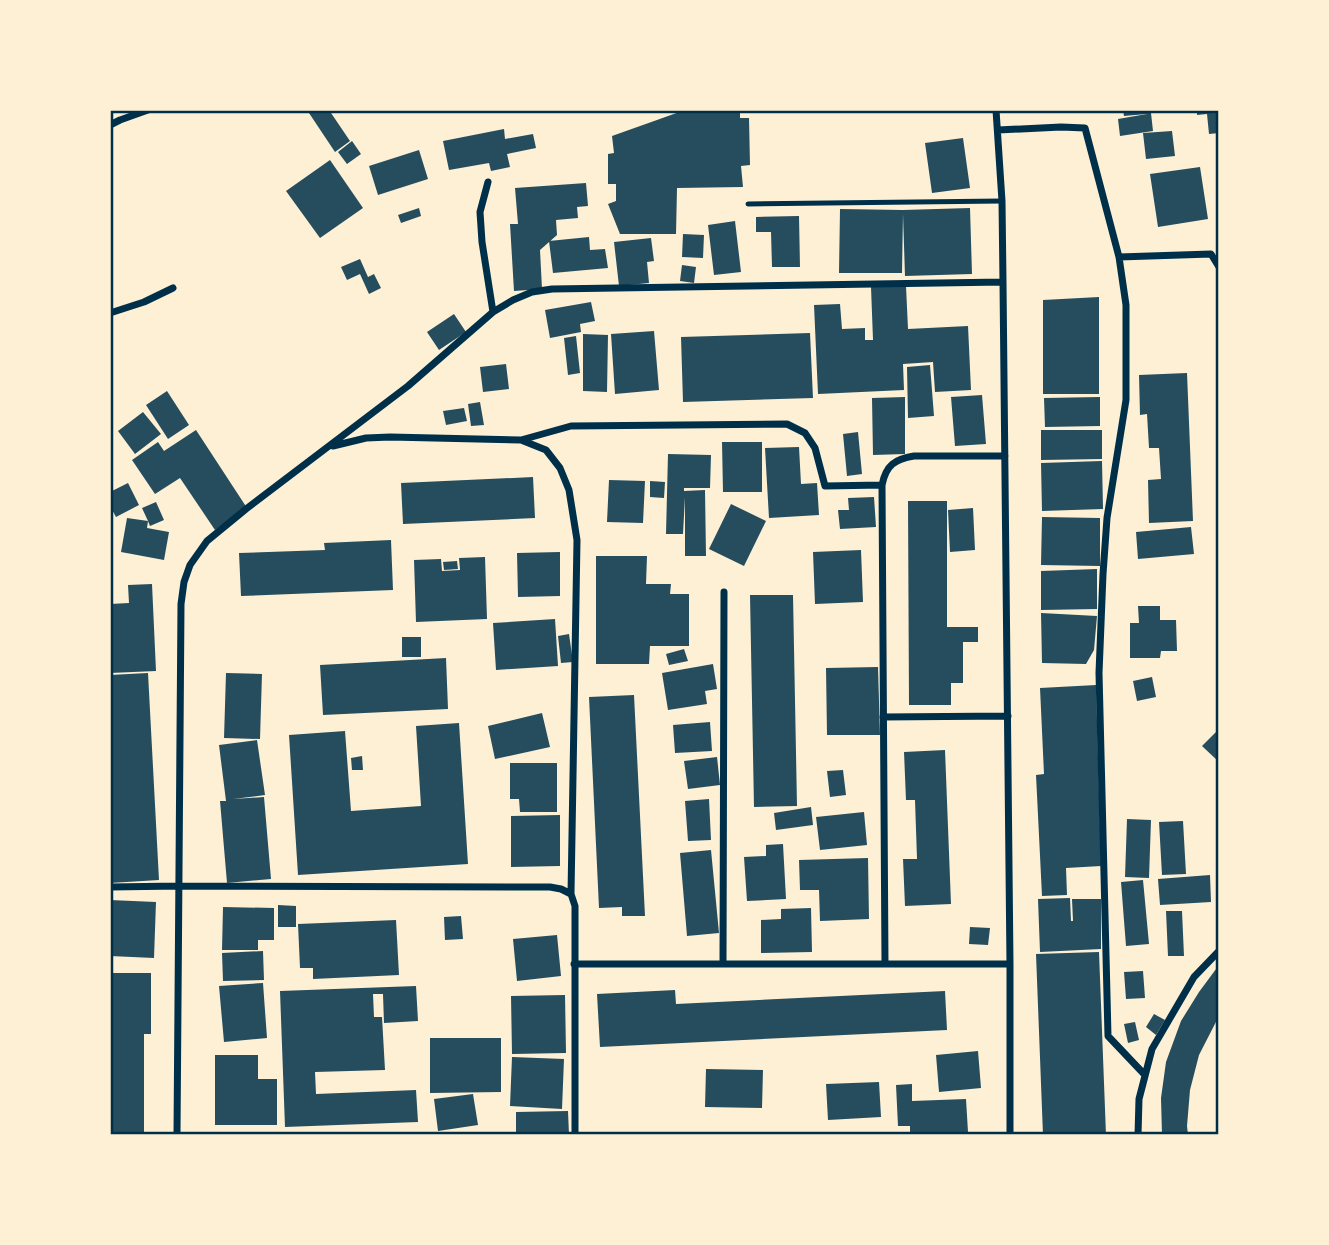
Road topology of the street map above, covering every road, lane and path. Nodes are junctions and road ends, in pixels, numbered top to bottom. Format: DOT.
graph roads {
  1 [pos="148,110"];
  2 [pos="996,110"];
  3 [pos="110,125"];
  4 [pos="998,130"];
  5 [pos="488,182"];
  6 [pos="1002,201"];
  7 [pos="748,204"];
  8 [pos="1119,257"];
  9 [pos="1219,267"];
  10 [pos="1003,282"];
  11 [pos="173,288"];
  12 [pos="493,312"];
  13 [pos="110,313"];
  14 [pos="521,440"];
  15 [pos="328,447"];
  16 [pos="1005,456"];
  17 [pos="882,485"];
  18 [pos="724,592"];
  19 [pos="1007,716"];
  20 [pos="883,717"];
  21 [pos="180,886"];
  22 [pos="110,887"];
  23 [pos="571,894"];
  24 [pos="1219,951"];
  25 [pos="574,964"];
  26 [pos="723,964"];
  27 [pos="885,964"];
  28 [pos="1010,964"];
  29 [pos="1144,1074"];
  30 [pos="177,1135"];
  31 [pos="576,1135"];
  32 [pos="1010,1135"];
  33 [pos="1138,1135"];
  1 -- 3 [label="street"];
  2 -- 4 [label="street"];
  4 -- 6 [label="street"];
  4 -- 8 [label="street"];
  5 -- 12 [label="street"];
  6 -- 7 [label="lane"];
  6 -- 10 [label="street"];
  8 -- 9 [label="street"];
  8 -- 29 [label="street"];
  10 -- 12 [label="street"];
  10 -- 16 [label="street"];
  11 -- 13 [label="street"];
  12 -- 15 [label="street"];
  14 -- 15 [label="street"];
  14 -- 17 [label="street"];
  14 -- 23 [label="street"];
  15 -- 21 [label="street"];
  16 -- 17 [label="street"];
  16 -- 19 [label="street"];
  17 -- 20 [label="street"];
  18 -- 26 [label="street"];
  19 -- 20 [label="street"];
  19 -- 28 [label="street"];
  20 -- 27 [label="street"];
  21 -- 22 [label="street"];
  21 -- 23 [label="street"];
  21 -- 30 [label="street"];
  23 -- 25 [label="street"];
  24 -- 29 [label="street"];
  25 -- 26 [label="street"];
  25 -- 31 [label="street"];
  26 -- 27 [label="street"];
  27 -- 28 [label="street"];
  28 -- 32 [label="street"];
  29 -- 33 [label="street"];
}
